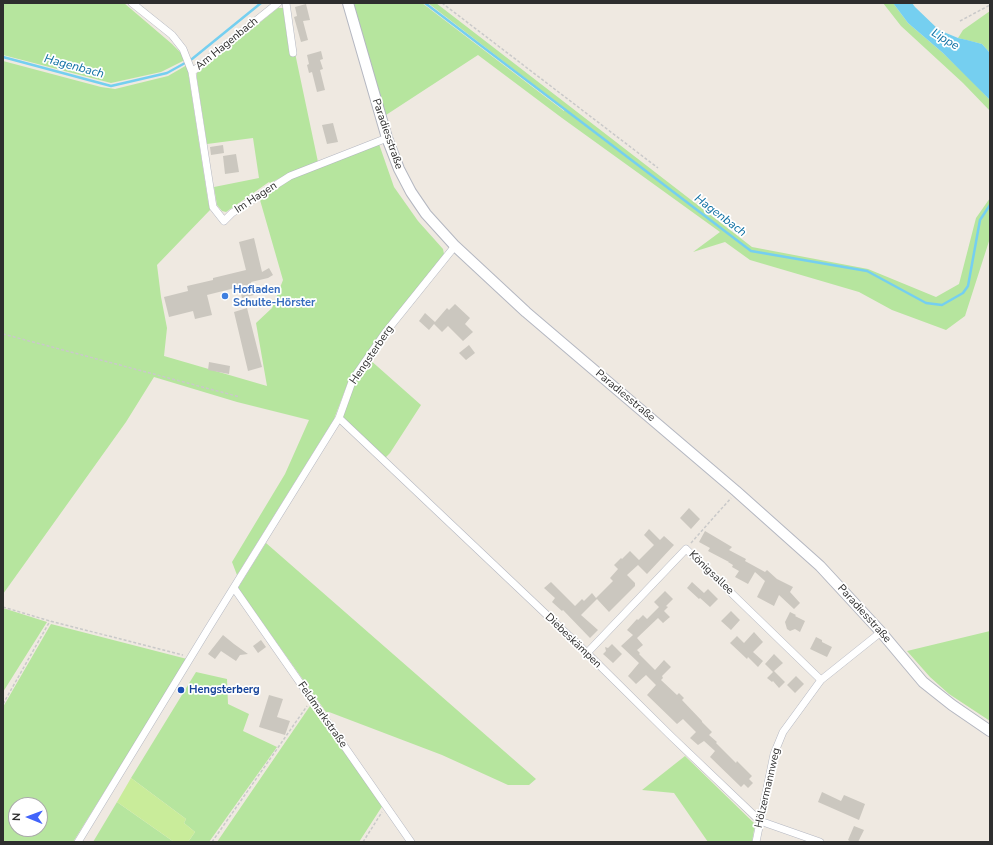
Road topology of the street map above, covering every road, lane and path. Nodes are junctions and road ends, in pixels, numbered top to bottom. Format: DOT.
graph roads {
  1 [pos="132,3"];
  2 [pos="278,3"];
  3 [pos="286,3"];
  4 [pos="348,3"];
  5 [pos="442,3"];
  6 [pos="990,5"];
  7 [pos="960,21"];
  8 [pos="293,53"];
  9 [pos="192,72"];
  10 [pos="387,138"];
  11 [pos="658,168"];
  12 [pos="455,246"];
  13 [pos="3,334"];
  14 [pos="240,397"];
  15 [pos="339,418"];
  16 [pos="736,491"];
  17 [pos="686,549"];
  18 [pos="234,588"];
  19 [pos="3,607"];
  20 [pos="50,621"];
  21 [pos="881,632"];
  22 [pos="586,653"];
  23 [pos="191,657"];
  24 [pos="822,680"];
  25 [pos="312,700"];
  26 [pos="3,704"];
  27 [pos="990,731"];
  28 [pos="386,806"];
  29 [pos="760,822"];
  30 [pos="78,842"];
  31 [pos="212,842"];
  32 [pos="363,842"];
  33 [pos="411,842"];
  34 [pos="756,842"];
  35 [pos="820,842"];
  1 -- 9 [label="street, Am Hagenbach"];
  2 -- 9 [label="street, Am Hagenbach"];
  3 -- 8 [label="street"];
  4 -- 10 [label="main road, Paradiesstraße"];
  5 -- 11 [label="path"];
  6 -- 7 [label="path"];
  9 -- 10 [label="street, Im Hagen"];
  10 -- 12 [label="main road, Paradiesstraße"];
  12 -- 15 [label="street, Hengsterberg"];
  12 -- 16 [label="main road, Paradiesstraße"];
  13 -- 14 [label="path"];
  15 -- 18 [label="street, Hengsterberg"];
  15 -- 22 [label="street, Diebeskämpen"];
  16 -- 17 [label="path"];
  16 -- 21 [label="main road, Paradiesstraße"];
  17 -- 22 [label="street, Königsallee"];
  17 -- 24 [label="street, Königsallee"];
  18 -- 23 [label="street, Hengsterberg"];
  18 -- 25 [label="street, Feldmarkstraße"];
  19 -- 20 [label="path"];
  20 -- 23 [label="path"];
  20 -- 26 [label="path"];
  21 -- 24 [label="street, Hölzermannweg"];
  21 -- 27 [label="main road, Paradiesstraße"];
  22 -- 29 [label="street, Diebeskämpen"];
  23 -- 30 [label="street, Hengsterberg"];
  24 -- 29 [label="street, Hölzermannweg"];
  25 -- 28 [label="street, Feldmarkstraße"];
  25 -- 31 [label="path"];
  28 -- 32 [label="path"];
  28 -- 33 [label="street, Feldmarkstraße"];
  29 -- 34 [label="street, Hölzermannweg"];
  29 -- 35 [label="street, Diebeskämpen"];
}
